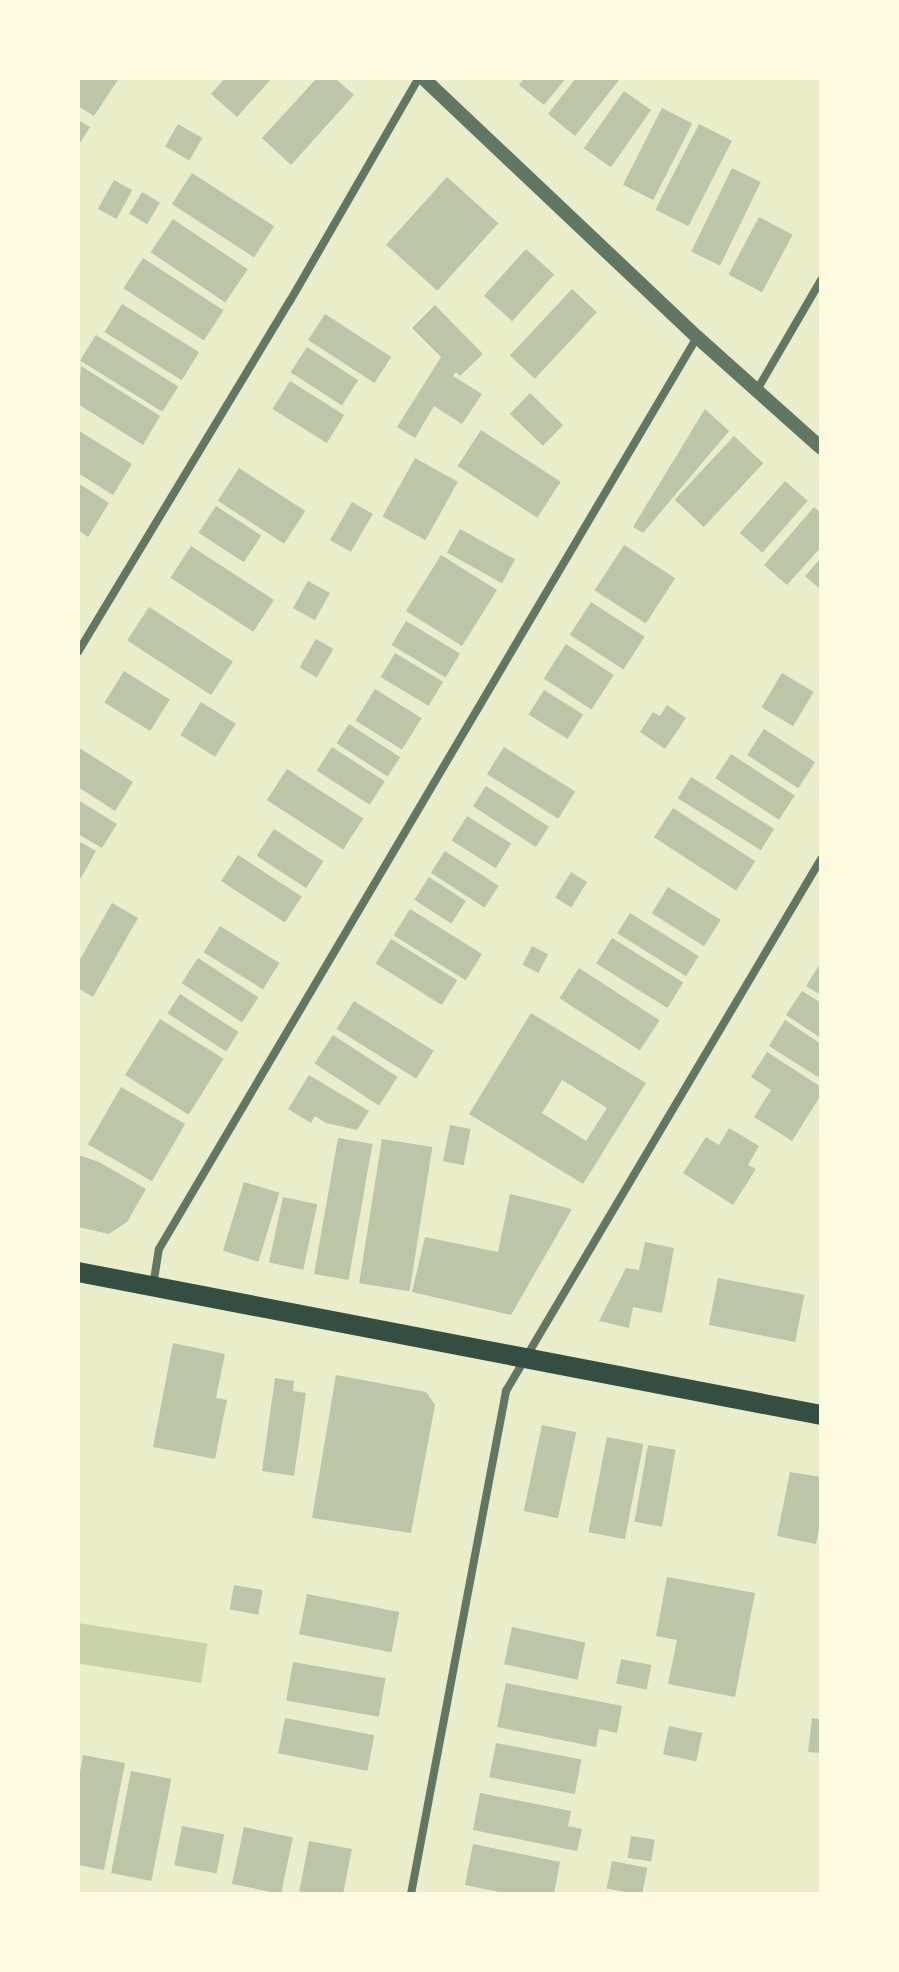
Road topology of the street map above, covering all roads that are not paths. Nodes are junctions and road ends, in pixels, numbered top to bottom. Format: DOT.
graph roads {
  1 [pos="421,78"];
  2 [pos="821,280"];
  3 [pos="697,337"];
  4 [pos="757,390"];
  5 [pos="821,448"];
  6 [pos="78,652"];
  7 [pos="821,859"];
  8 [pos="78,1272"];
  9 [pos="153,1287"];
  10 [pos="525,1357"];
  11 [pos="821,1415"];
  12 [pos="411,1894"];
  1 -- 3 [label="street"];
  1 -- 6 [label="street"];
  2 -- 4 [label="street"];
  3 -- 4 [label="street"];
  3 -- 9 [label="street"];
  4 -- 5 [label="street"];
  7 -- 10 [label="street"];
  8 -- 9 [label="main road"];
  9 -- 10 [label="main road"];
  10 -- 11 [label="main road"];
  10 -- 12 [label="street"];
}
